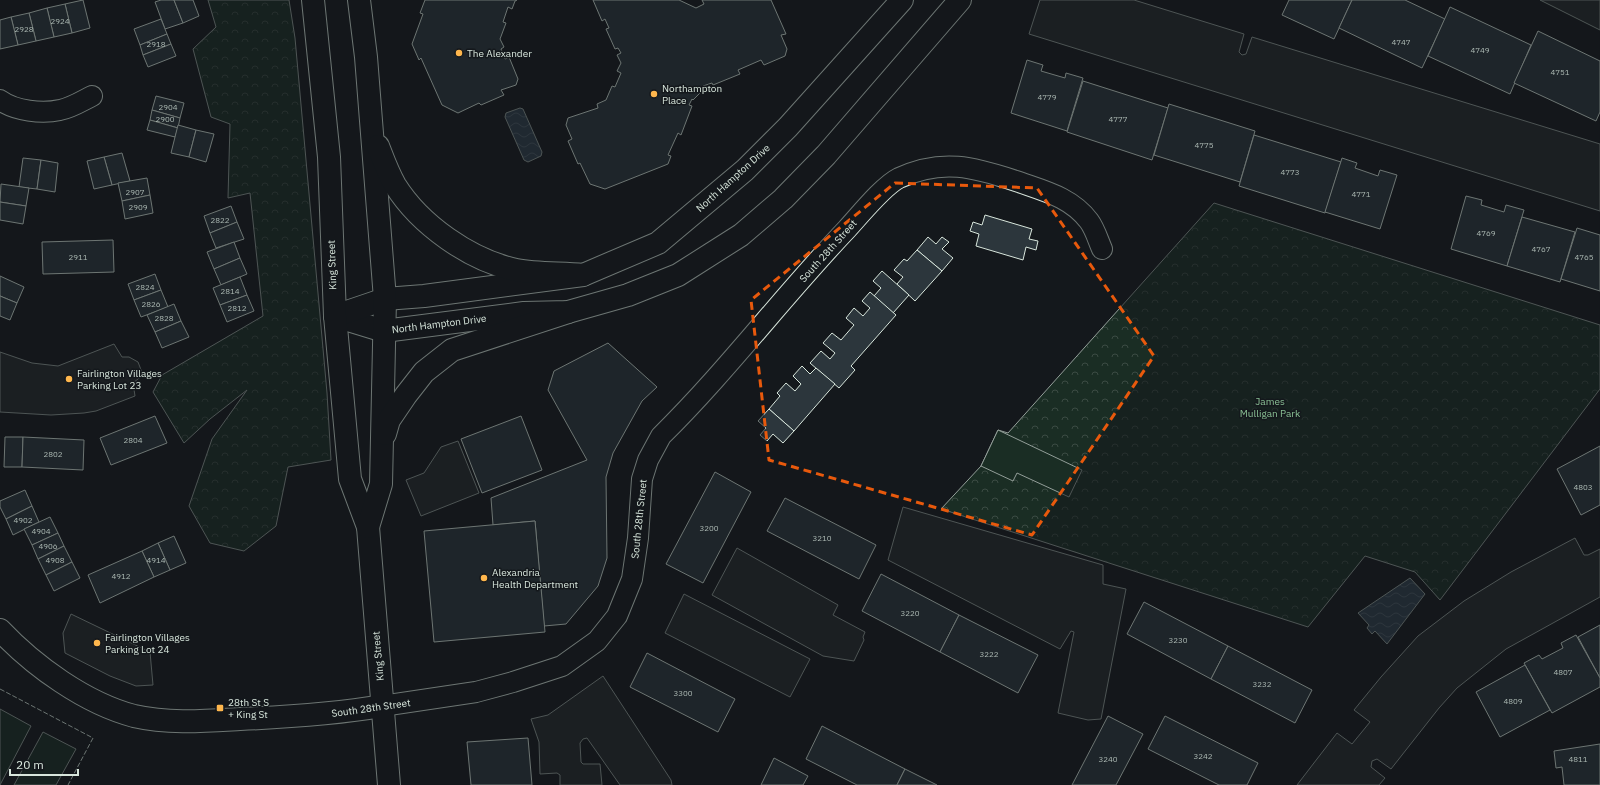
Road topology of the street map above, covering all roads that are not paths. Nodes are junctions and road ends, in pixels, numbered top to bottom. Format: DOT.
graph roads {
  1 [pos="313,0"];
  2 [pos="359,0"];
  3 [pos="902,0"];
  4 [pos="960,0"];
  5 [pos="92,96"];
  6 [pos="0,100"];
  7 [pos="371,131"];
  8 [pos="1102,249"];
  9 [pos="583,275"];
  10 [pos="385,299"];
  11 [pos="568,312"];
  12 [pos="335,316"];
  13 [pos="384,331"];
  14 [pos="381,445"];
  15 [pos="368,527"];
  16 [pos="0,630"];
  17 [pos="382,706"];
  18 [pos="389,785"];
  1 -- 12 [label="main road, King Street"];
  2 -- 7 [label="main road, King Street"];
  3 -- 9 [label="main road, North Hampton Drive"];
  4 -- 11 [label="main road, North Hampton Drive"];
  5 -- 6 [label="street"];
  7 -- 9 [label="main road"];
  7 -- 10 [label="main road, King Street"];
  8 -- 17 [label="street, South 28th Street"];
  9 -- 10 [label="main road, North Hampton Drive"];
  10 -- 12 [label="main road, North Hampton Drive"];
  10 -- 13 [label="main road, King Street"];
  11 -- 13 [label="main road, North Hampton Drive"];
  11 -- 14 [label="main road"];
  12 -- 13 [label="main road, North Hampton Drive"];
  12 -- 15 [label="main road, King Street"];
  13 -- 14 [label="main road, King Street"];
  14 -- 15 [label="main road, King Street"];
  15 -- 17 [label="main road, King Street"];
  16 -- 17 [label="main road, South 28th Street"];
  17 -- 18 [label="main road, King Street"];
}
